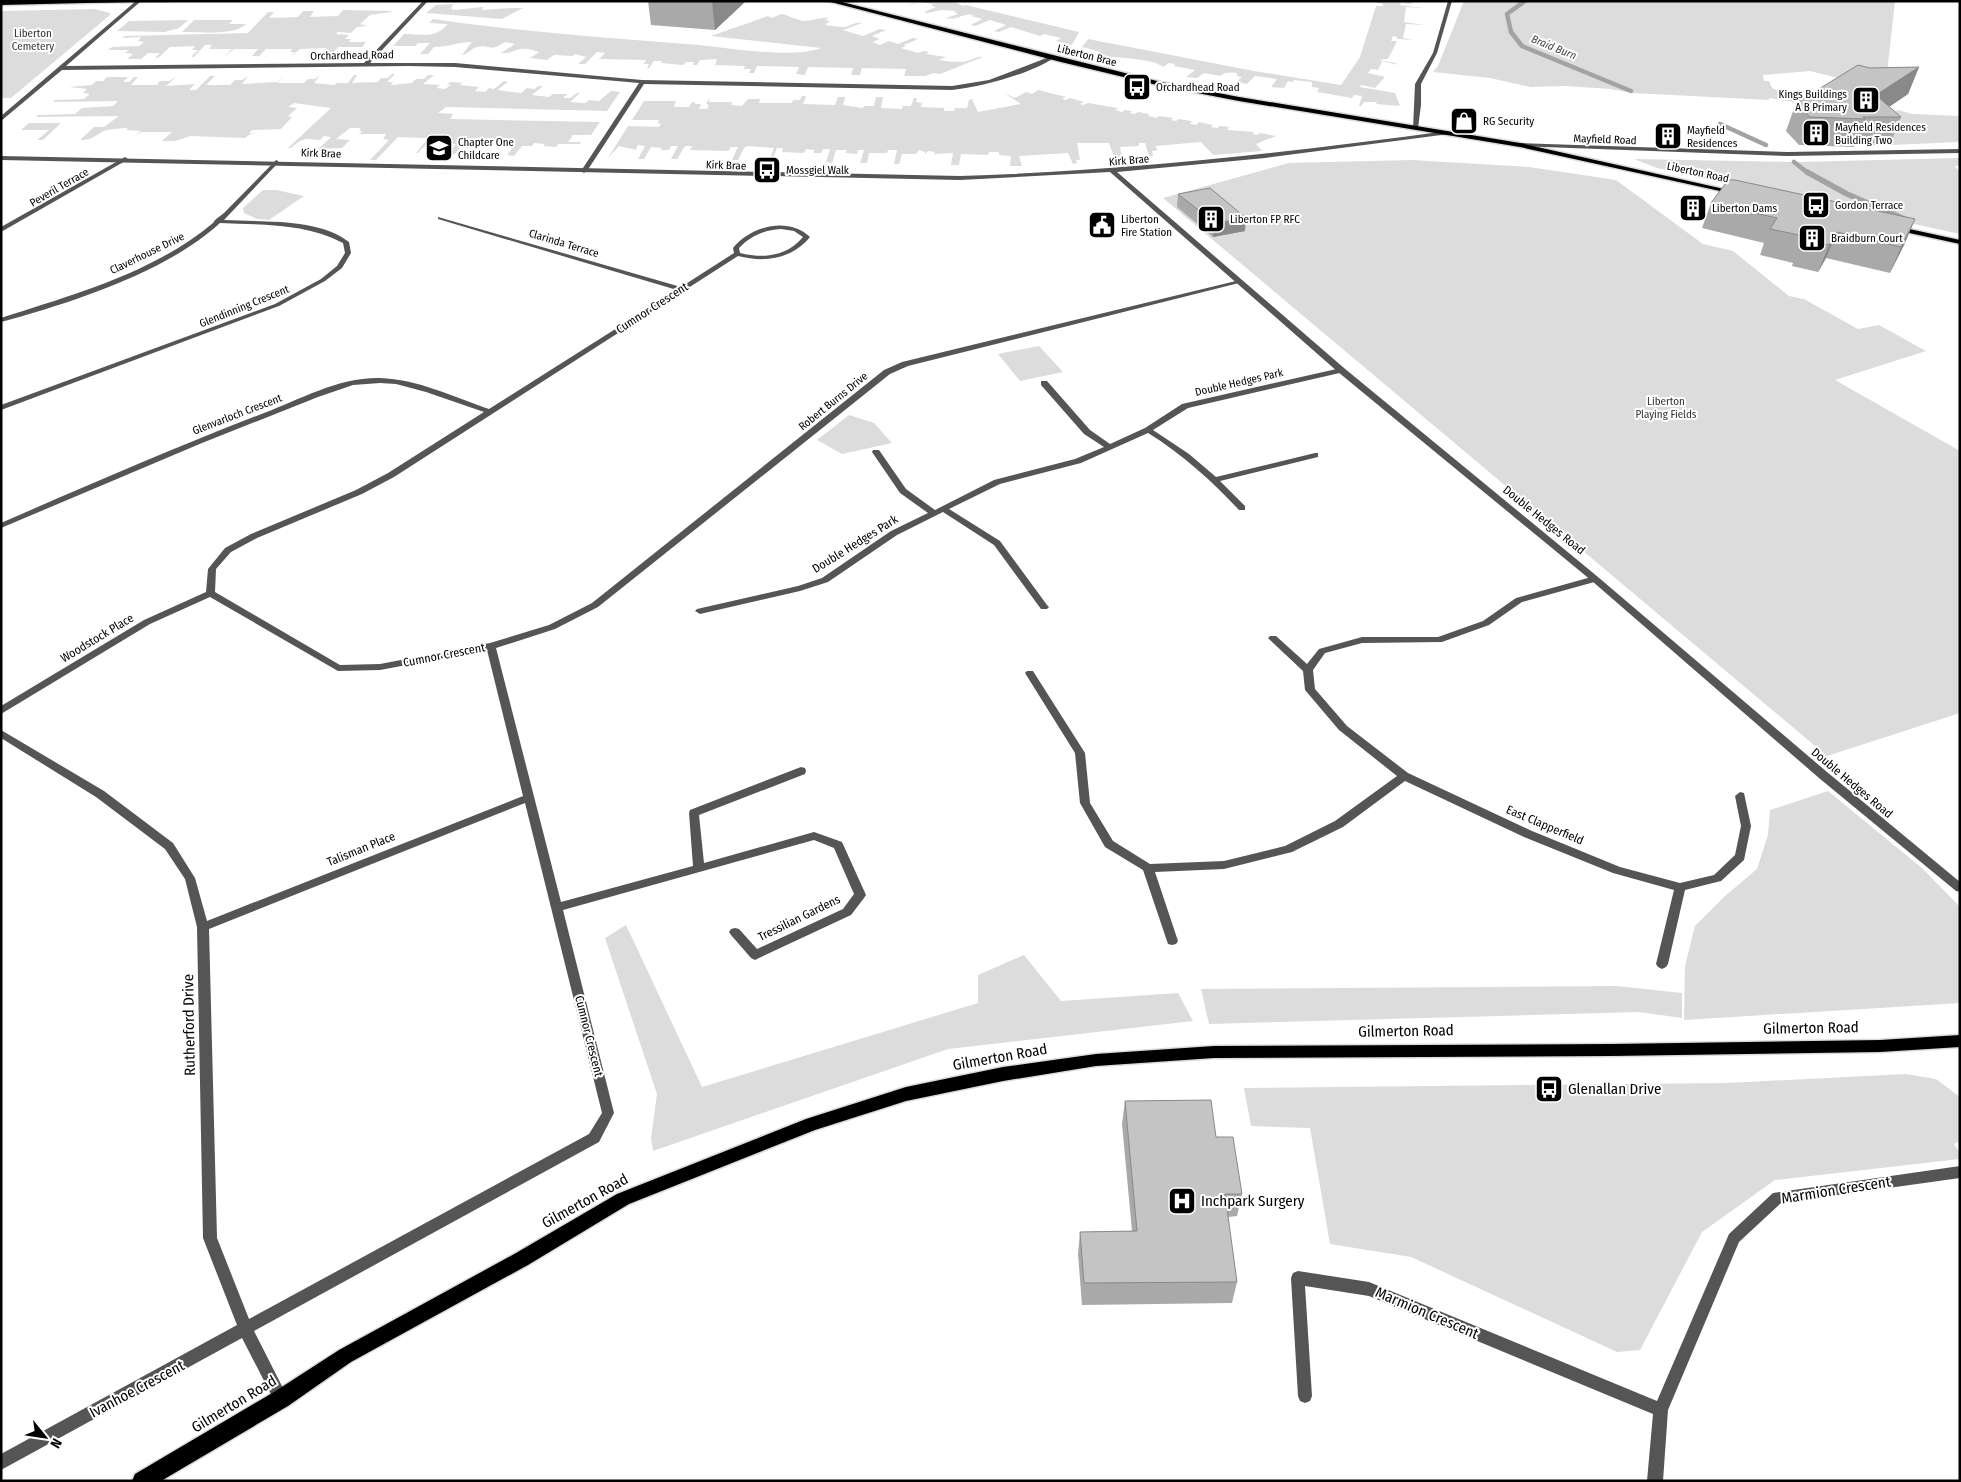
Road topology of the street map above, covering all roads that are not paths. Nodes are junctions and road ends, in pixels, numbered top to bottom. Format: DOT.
graph roads {
  1 [pos="129,1"];
  2 [pos="168,1"];
  3 [pos="426,1"];
  4 [pos="830,1"];
  5 [pos="1450,1"];
  6 [pos="138,2"];
  7 [pos="1,3"];
  8 [pos="1051,58"];
  9 [pos="365,65"];
  10 [pos="61,68"];
  11 [pos="642,82"];
  12 [pos="1,119"];
  13 [pos="1415,128"];
  14 [pos="1447,133"];
  15 [pos="1520,145"];
  16 [pos="1960,151"];
  17 [pos="1,158"];
  18 [pos="125,159"];
  19 [pos="276,162"];
  20 [pos="584,171"];
  21 [pos="1112,171"];
  22 [pos="1742,194"];
  23 [pos="440,218"];
  24 [pos="217,221"];
  25 [pos="1884,225"];
  26 [pos="1,230"];
  27 [pos="1960,242"];
  28 [pos="737,254"];
  29 [pos="1240,282"];
  30 [pos="682,289"];
  31 [pos="1,320"];
  32 [pos="1341,370"];
  33 [pos="1044,383"];
  34 [pos="1,408"];
  35 [pos="490,412"];
  36 [pos="1148,430"];
  37 [pos="1110,447"];
  38 [pos="876,452"];
  39 [pos="1315,455"];
  40 [pos="1216,480"];
  41 [pos="944,508"];
  42 [pos="1242,508"];
  43 [pos="934,513"];
  44 [pos="1,526"];
  45 [pos="1595,579"];
  46 [pos="210,593"];
  47 [pos="1044,607"];
  48 [pos="700,611"];
  49 [pos="1272,638"];
  50 [pos="491,646"];
  51 [pos="1308,670"];
  52 [pos="1030,673"];
  53 [pos="1,711"];
  54 [pos="1,734"];
  55 [pos="801,772"];
  56 [pos="1404,776"];
  57 [pos="1740,796"];
  58 [pos="530,797"];
  59 [pos="1148,868"];
  60 [pos="699,869"];
  61 [pos="1680,887"];
  62 [pos="1960,888"];
  63 [pos="556,908"];
  64 [pos="203,927"];
  65 [pos="735,932"];
  66 [pos="1172,941"];
  67 [pos="1662,964"];
  68 [pos="1959,1042"];
  69 [pos="1960,1172"];
  70 [pos="246,1330"];
  71 [pos="1305,1396"];
  72 [pos="281,1399"];
  73 [pos="1662,1410"];
  74 [pos="1,1462"];
  75 [pos="142,1481"];
  76 [pos="1655,1481"];
  1 -- 6 [label="main road"];
  1 -- 7 [label="main road"];
  2 -- 6 [label="main road"];
  3 -- 9 [label="street"];
  4 -- 8 [label="main road, Liberton Brae"];
  5 -- 13 [label="street"];
  6 -- 10 [label="street"];
  8 -- 11 [label="street, Orchardhead Road"];
  8 -- 13 [label="main road, Liberton Brae"];
  9 -- 10 [label="street, Orchardhead Road"];
  9 -- 11 [label="street, Orchardhead Road"];
  10 -- 12 [label="street"];
  11 -- 20 [label="street"];
  13 -- 14 [label="main road, Liberton Brae"];
  14 -- 15 [label="main road, Liberton Brae"];
  14 -- 21 [label="street, Kirk Brae"];
  15 -- 16 [label="street, Mayfield Road"];
  15 -- 22 [label="main road, Liberton Road"];
  17 -- 18 [label="street, Kirk Brae"];
  18 -- 19 [label="street, Kirk Brae"];
  18 -- 26 [label="street, Peveril Terrace"];
  19 -- 20 [label="street, Kirk Brae"];
  19 -- 24 [label="street, Claverhouse Drive"];
  20 -- 21 [label="street, Kirk Brae"];
  21 -- 29 [label="street, Double Hedges Road"];
  23 -- 30 [label="street, Clarinda Terrace"];
  24 -- 31 [label="street, Claverhouse Drive"];
  24 -- 34 [label="street, Glendinning Crescent"];
  25 -- 27 [label="main road"];
  28 -- 28 [label="street, Cumnor Crescent"];
  28 -- 30 [label="street, Cumnor Crescent"];
  29 -- 32 [label="street, Double Hedges Road"];
  29 -- 50 [label="street, Robert Burns Drive"];
  30 -- 35 [label="street, Cumnor Crescent"];
  32 -- 36 [label="street, Double Hedges Park"];
  32 -- 45 [label="street, Double Hedges Road"];
  33 -- 37 [label="street"];
  35 -- 44 [label="street, Glenvarloch Crescent"];
  35 -- 46 [label="street, Cumnor Crescent"];
  36 -- 37 [label="street, Double Hedges Park"];
  36 -- 40 [label="street"];
  37 -- 41 [label="street, Double Hedges Park"];
  38 -- 43 [label="street"];
  39 -- 40 [label="street"];
  40 -- 42 [label="street"];
  41 -- 43 [label="street, Double Hedges Park"];
  41 -- 47 [label="street"];
  43 -- 48 [label="street, Double Hedges Park"];
  45 -- 51 [label="street"];
  45 -- 62 [label="street, Double Hedges Road"];
  46 -- 50 [label="street, Cumnor Crescent"];
  46 -- 53 [label="street, Woodstock Place"];
  49 -- 51 [label="street"];
  50 -- 58 [label="street, Cumnor Crescent"];
  51 -- 56 [label="street, East Clapperfield"];
  52 -- 59 [label="street"];
  54 -- 64 [label="street, Rutherford Drive"];
  55 -- 60 [label="street"];
  56 -- 59 [label="street"];
  56 -- 61 [label="street, East Clapperfield"];
  57 -- 61 [label="street, East Clapperfield"];
  58 -- 63 [label="street, Cumnor Crescent"];
  58 -- 64 [label="street, Talisman Place"];
  59 -- 66 [label="street"];
  60 -- 63 [label="street, Tressilian Gardens"];
  60 -- 65 [label="street, Tressilian Gardens"];
  61 -- 67 [label="street"];
  63 -- 70 [label="street, Cumnor Crescent"];
  64 -- 70 [label="street, Rutherford Drive"];
  68 -- 72 [label="main road, Gilmerton Road"];
  69 -- 73 [label="street, Marmion Crescent"];
  70 -- 72 [label="street, Rutherford Drive"];
  70 -- 74 [label="street, Ivanhoe Crescent"];
  71 -- 73 [label="street, Marmion Crescent"];
  72 -- 75 [label="main road, Gilmerton Road"];
  73 -- 76 [label="street, Marmion Crescent"];
}
